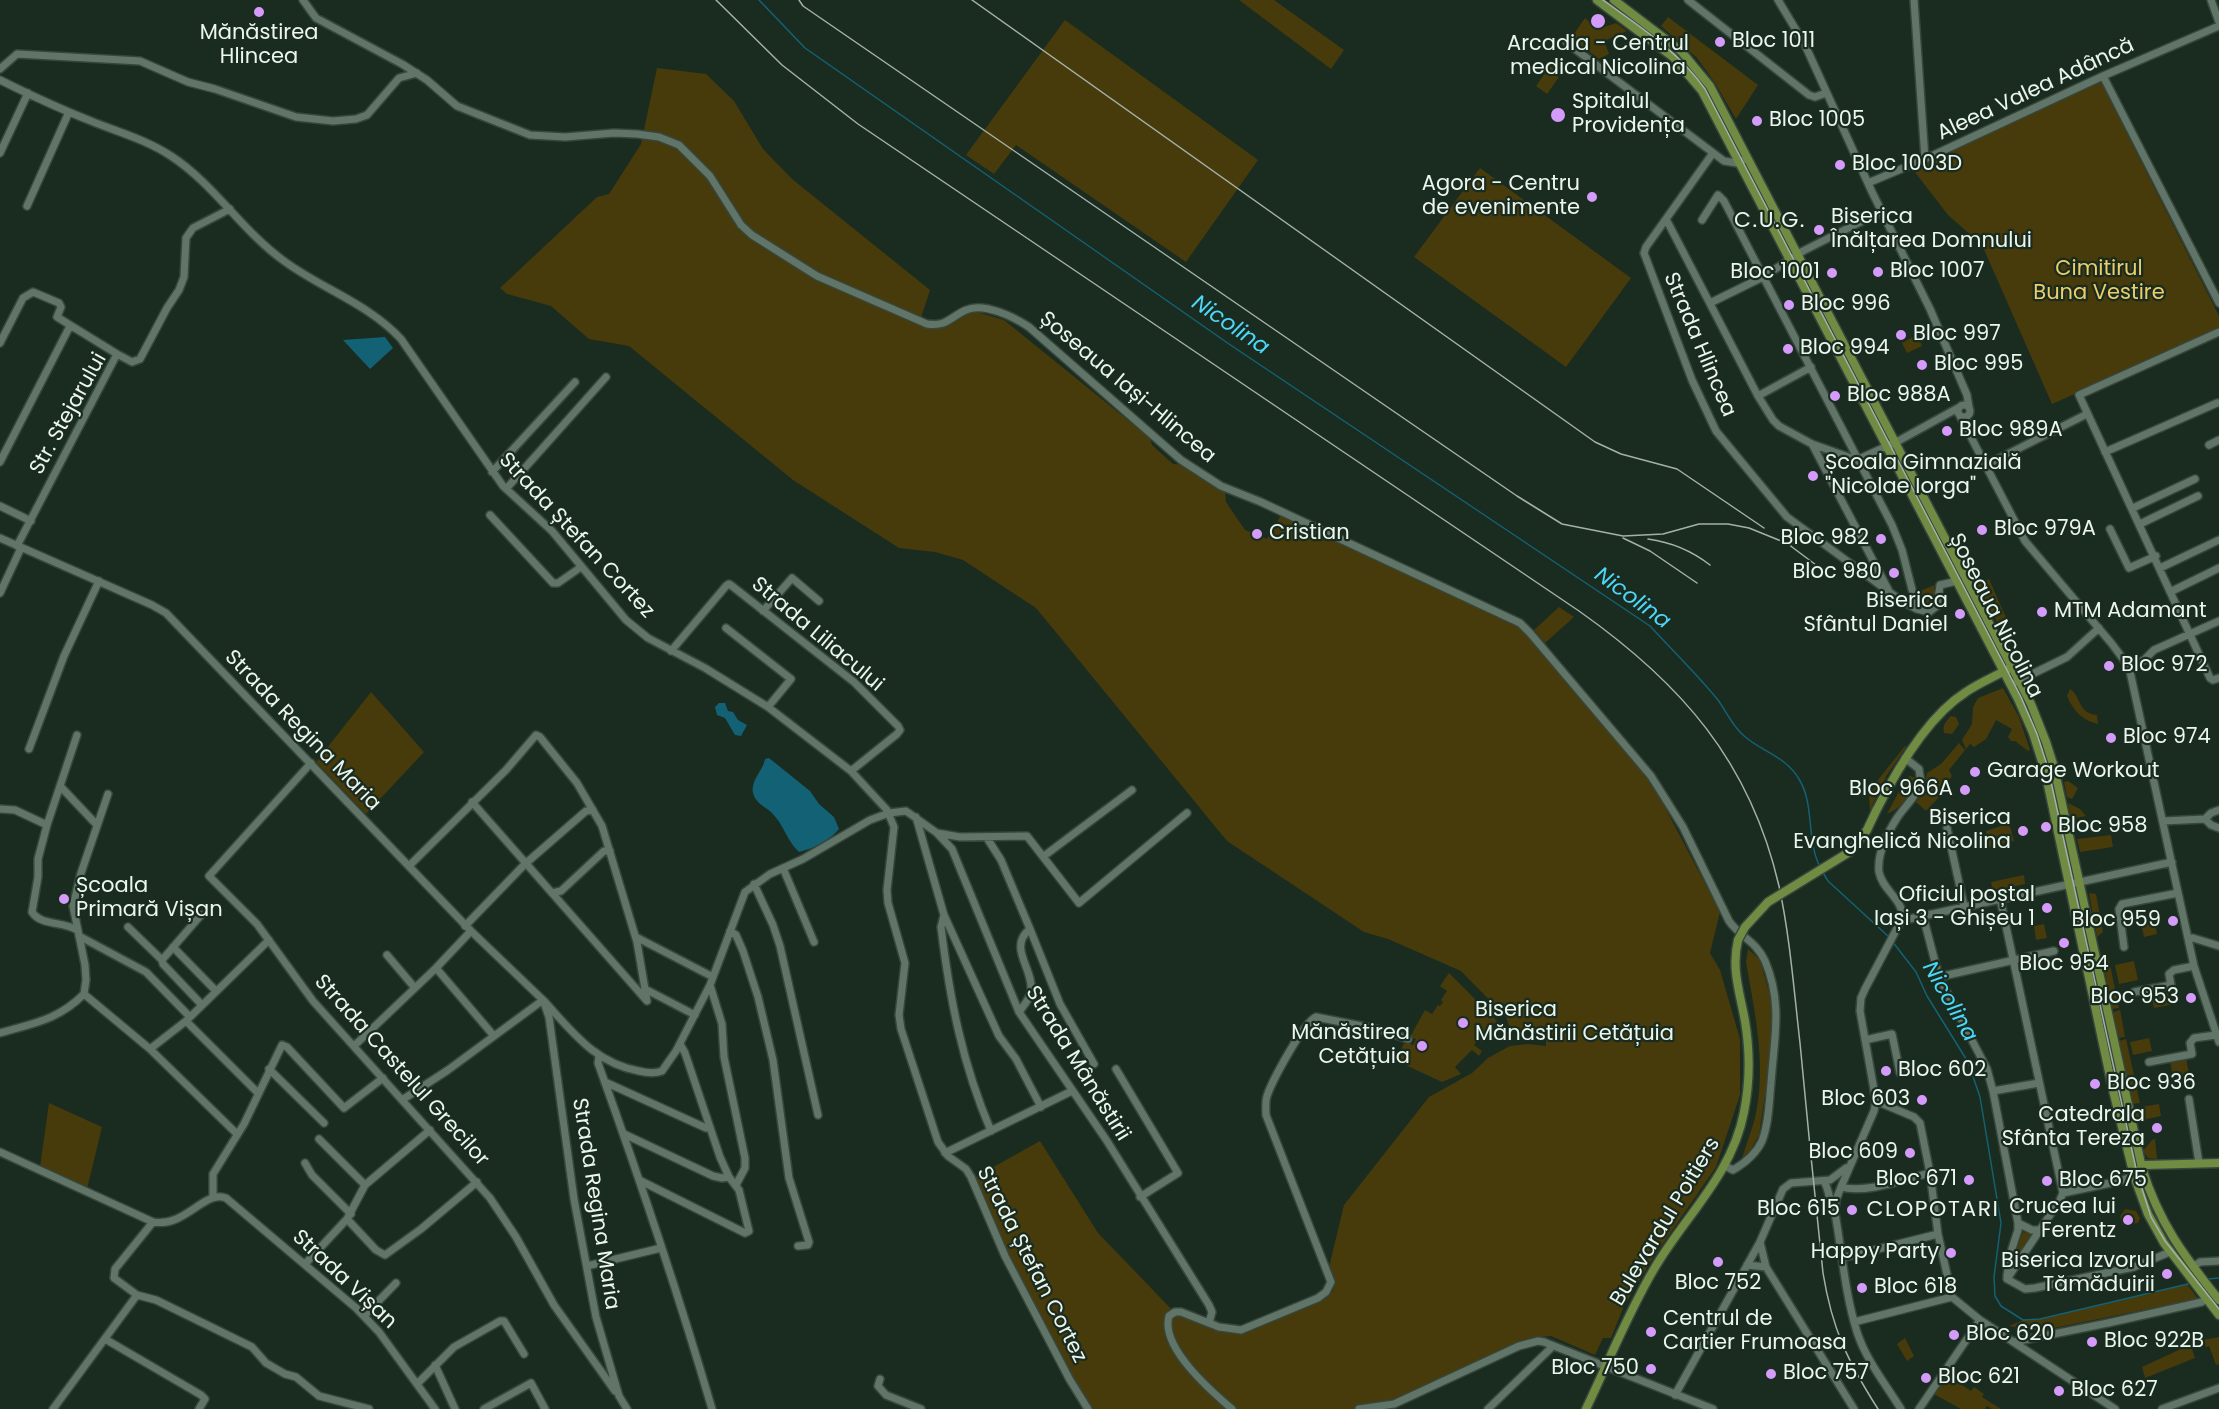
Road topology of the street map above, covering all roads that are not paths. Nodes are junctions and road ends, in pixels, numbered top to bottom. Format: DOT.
graph roads {
  1 [pos="303,0"];
  2 [pos="1598,0"];
  3 [pos="1614,0"];
  4 [pos="1688,0"];
  5 [pos="1914,0"];
  6 [pos="2211,0"];
  7 [pos="1780,1"];
  8 [pos="2219,24"];
  9 [pos="1567,43"];
  10 [pos="402,64"];
  11 [pos="0,69"];
  12 [pos="417,73"];
  13 [pos="2103,76"];
  14 [pos="399,78"];
  15 [pos="0,80"];
  16 [pos="28,93"];
  17 [pos="1826,93"];
  18 [pos="69,112"];
  19 [pos="0,153"];
  20 [pos="1713,153"];
  21 [pos="1925,159"];
  22 [pos="1744,160"];
  23 [pos="1868,183"];
  24 [pos="27,206"];
  25 [pos="230,209"];
  26 [pos="1882,211"];
  27 [pos="1666,219"];
  28 [pos="1702,220"];
  29 [pos="1798,254"];
  30 [pos="1790,260"];
  31 [pos="1762,277"];
  32 [pos="1710,303"];
  33 [pos="2219,303"];
  34 [pos="70,326"];
  35 [pos="2219,332"];
  36 [pos="0,343"];
  37 [pos="117,354"];
  38 [pos="1811,368"];
  39 [pos="606,377"];
  40 [pos="575,382"];
  41 [pos="1964,391"];
  42 [pos="1758,396"];
  43 [pos="2217,403"];
  44 [pos="1969,410"];
  45 [pos="1959,411"];
  46 [pos="2087,414"];
  47 [pos="1971,435"];
  48 [pos="2219,440"];
  49 [pos="1812,444"];
  50 [pos="1891,444"];
  51 [pos="2209,445"];
  52 [pos="2105,452"];
  53 [pos="1857,460"];
  54 [pos="0,462"];
  55 [pos="1986,465"];
  56 [pos="492,472"];
  57 [pos="2195,479"];
  58 [pos="506,489"];
  59 [pos="2198,496"];
  60 [pos="0,506"];
  61 [pos="2133,508"];
  62 [pos="490,515"];
  63 [pos="31,521"];
  64 [pos="2140,524"];
  65 [pos="2110,529"];
  66 [pos="0,538"];
  67 [pos="2219,540"];
  68 [pos="19,547"];
  69 [pos="2156,556"];
  70 [pos="581,567"];
  71 [pos="2160,567"];
  72 [pos="2219,568"];
  73 [pos="99,581"];
  74 [pos="1957,581"];
  75 [pos="2170,592"];
  76 [pos="0,593"];
  77 [pos="1892,595"];
  78 [pos="819,601"];
  79 [pos="1917,609"];
  80 [pos="764,611"];
  81 [pos="2219,621"];
  82 [pos="726,628"];
  83 [pos="2098,628"];
  84 [pos="2189,635"];
  85 [pos="671,651"];
  86 [pos="2129,667"];
  87 [pos="2005,674"];
  88 [pos="2014,676"];
  89 [pos="2219,678"];
  90 [pos="768,707"];
  91 [pos="77,735"];
  92 [pos="29,749"];
  93 [pos="1907,760"];
  94 [pos="311,763"];
  95 [pos="851,771"];
  96 [pos="60,786"];
  97 [pos="1132,790"];
  98 [pos="108,794"];
  99 [pos="472,802"];
  100 [pos="0,808"];
  101 [pos="593,810"];
  102 [pos="2219,810"];
  103 [pos="889,813"];
  104 [pos="1187,813"];
  105 [pos="916,817"];
  106 [pos="2205,819"];
  107 [pos="2163,821"];
  108 [pos="47,825"];
  109 [pos="97,825"];
  110 [pos="1947,828"];
  111 [pos="2219,828"];
  112 [pos="937,833"];
  113 [pos="960,837"];
  114 [pos="987,838"];
  115 [pos="952,849"];
  116 [pos="610,851"];
  117 [pos="1044,856"];
  118 [pos="2172,862"];
  119 [pos="525,864"];
  120 [pos="409,866"];
  121 [pos="783,868"];
  122 [pos="2074,883"];
  123 [pos="754,884"];
  124 [pos="2178,892"];
  125 [pos="552,893"];
  126 [pos="2000,898"];
  127 [pos="1964,906"];
  128 [pos="201,915"];
  129 [pos="944,915"];
  130 [pos="1923,916"];
  131 [pos="1903,917"];
  132 [pos="128,927"];
  133 [pos="468,929"];
  134 [pos="1030,929"];
  135 [pos="730,931"];
  136 [pos="78,933"];
  137 [pos="636,937"];
  138 [pos="2189,939"];
  139 [pos="269,940"];
  140 [pos="814,942"];
  141 [pos="2124,946"];
  142 [pos="2219,946"];
  143 [pos="173,947"];
  144 [pos="2054,951"];
  145 [pos="387,955"];
  146 [pos="162,960"];
  147 [pos="2014,960"];
  148 [pos="2194,966"];
  149 [pos="436,968"];
  150 [pos="713,977"];
  151 [pos="1939,977"];
  152 [pos="710,985"];
  153 [pos="415,988"];
  154 [pos="645,989"];
  155 [pos="216,991"];
  156 [pos="2134,992"];
  157 [pos="84,994"];
  158 [pos="543,1000"];
  159 [pos="202,1005"];
  160 [pos="1020,1012"];
  161 [pos="695,1016"];
  162 [pos="188,1019"];
  163 [pos="0,1033"];
  164 [pos="494,1036"];
  165 [pos="1408,1039"];
  166 [pos="2218,1039"];
  167 [pos="1865,1040"];
  168 [pos="680,1044"];
  169 [pos="354,1046"];
  170 [pos="150,1048"];
  171 [pos="599,1056"];
  172 [pos="2149,1062"];
  173 [pos="1094,1064"];
  174 [pos="269,1069"];
  175 [pos="1116,1069"];
  176 [pos="1900,1073"];
  177 [pos="383,1078"];
  178 [pos="605,1082"];
  179 [pos="2039,1083"];
  180 [pos="1072,1091"];
  181 [pos="1993,1091"];
  182 [pos="258,1093"];
  183 [pos="2188,1099"];
  184 [pos="402,1100"];
  185 [pos="1876,1101"];
  186 [pos="1041,1107"];
  187 [pos="818,1115"];
  188 [pos="324,1123"];
  189 [pos="710,1128"];
  190 [pos="430,1130"];
  191 [pos="991,1131"];
  192 [pos="237,1134"];
  193 [pos="624,1134"];
  194 [pos="319,1139"];
  195 [pos="0,1152"];
  196 [pos="945,1153"];
  197 [pos="305,1163"];
  198 [pos="2199,1163"];
  199 [pos="2219,1163"];
  200 [pos="1850,1164"];
  201 [pos="1727,1167"];
  202 [pos="2142,1168"];
  203 [pos="1930,1173"];
  204 [pos="2134,1176"];
  205 [pos="729,1177"];
  206 [pos="639,1180"];
  207 [pos="1824,1181"];
  208 [pos="477,1182"];
  209 [pos="365,1185"];
  210 [pos="736,1185"];
  211 [pos="1840,1187"];
  212 [pos="2063,1193"];
  213 [pos="213,1197"];
  214 [pos="1140,1197"];
  215 [pos="1835,1213"];
  216 [pos="349,1216"];
  217 [pos="153,1222"];
  218 [pos="2018,1223"];
  219 [pos="2040,1230"];
  220 [pos="1938,1234"];
  221 [pos="1760,1242"];
  222 [pos="798,1246"];
  223 [pos="661,1248"];
  224 [pos="2170,1252"];
  225 [pos="1842,1258"];
  226 [pos="2219,1261"];
  227 [pos="305,1264"];
  228 [pos="1747,1265"];
  229 [pos="587,1266"];
  230 [pos="1766,1267"];
  231 [pos="2195,1270"];
  232 [pos="2007,1279"];
  233 [pos="396,1283"];
  234 [pos="137,1295"];
  235 [pos="1952,1297"];
  236 [pos="2205,1297"];
  237 [pos="2217,1297"];
  238 [pos="2219,1315"];
  239 [pos="364,1316"];
  240 [pos="1980,1320"];
  241 [pos="1854,1322"];
  242 [pos="1209,1323"];
  243 [pos="105,1339"];
  244 [pos="2014,1342"];
  245 [pos="1551,1345"];
  246 [pos="524,1354"];
  247 [pos="435,1365"];
  248 [pos="1608,1368"];
  249 [pos="880,1379"];
  250 [pos="418,1383"];
  251 [pos="2219,1388"];
  252 [pos="1675,1395"];
  253 [pos="619,1396"];
  254 [pos="2166,1408"];
  255 [pos="53,1409"];
  256 [pos="200,1409"];
  257 [pos="369,1409"];
  258 [pos="435,1409"];
  259 [pos="455,1409"];
  260 [pos="484,1409"];
  261 [pos="545,1409"];
  262 [pos="627,1409"];
  263 [pos="712,1409"];
  264 [pos="921,1409"];
  265 [pos="1088,1409"];
  266 [pos="1232,1409"];
  267 [pos="1359,1409"];
  268 [pos="1488,1409"];
  269 [pos="1586,1409"];
  270 [pos="1591,1409"];
  271 [pos="1713,1409"];
  272 [pos="1854,1409"];
  273 [pos="1901,1409"];
  274 [pos="1919,1409"];
  275 [pos="2115,1409"];
  1 -- 10 [label="street"];
  2 -- 22 [label="main road, Șoseaua Nicolina"];
  3 -- 22 [label="main road, Șoseaua Nicolina"];
  4 -- 17 [label="street"];
  5 -- 21 [label="street"];
  6 -- 8 [label="street"];
  7 -- 17 [label="street"];
  8 -- 13 [label="street, Aleea Valea Adâncă"];
  9 -- 20 [label="street"];
  10 -- 12 [label="street"];
  10 -- 14 [label="street"];
  11 -- 14 [label="street"];
  12 -- 14 [label="street"];
  12 -- 201 [label="street, Șoseaua Iași-Hlincea"];
  13 -- 21 [label="street, Aleea Valea Adâncă"];
  13 -- 33 [label="street"];
  15 -- 16 [label="street, Strada Ștefan Cortez"];
  16 -- 18 [label="street, Strada Ștefan Cortez"];
  16 -- 19 [label="street"];
  17 -- 23 [label="street"];
  18 -- 24 [label="street"];
  18 -- 25 [label="street, Strada Ștefan Cortez"];
  20 -- 22 [label="street"];
  20 -- 27 [label="street, Strada Hlincea"];
  21 -- 23 [label="street, Aleea Valea Adâncă"];
  22 -- 29 [label="main road, Șoseaua Nicolina"];
  22 -- 30 [label="main road, Șoseaua Nicolina"];
  23 -- 26 [label="street"];
  25 -- 37 [label="street, Str. Stejarului"];
  25 -- 56 [label="street, Strada Ștefan Cortez"];
  26 -- 29 [label="street"];
  26 -- 41 [label="street"];
  27 -- 32 [label="street, Strada Hlincea"];
  27 -- 77 [label="street, Strada Hlincea"];
  28 -- 31 [label="street"];
  29 -- 30 [label="street"];
  29 -- 50 [label="main road, Șoseaua Nicolina"];
  30 -- 31 [label="street"];
  30 -- 50 [label="main road, Șoseaua Nicolina"];
  31 -- 32 [label="street"];
  31 -- 38 [label="street"];
  32 -- 42 [label="street, Strada Hlincea"];
  34 -- 36 [label="street"];
  34 -- 37 [label="street"];
  34 -- 54 [label="street"];
  35 -- 46 [label="street"];
  37 -- 63 [label="street, Str. Stejarului"];
  38 -- 42 [label="street"];
  38 -- 53 [label="street"];
  39 -- 58 [label="street"];
  40 -- 56 [label="street"];
  41 -- 44 [label="street"];
  41 -- 45 [label="street"];
  42 -- 49 [label="street, Strada Hlincea"];
  43 -- 52 [label="street"];
  44 -- 45 [label="street"];
  44 -- 45 [label="street"];
  44 -- 47 [label="street"];
  45 -- 47 [label="street"];
  45 -- 50 [label="street"];
  46 -- 52 [label="street"];
  46 -- 55 [label="street"];
  47 -- 55 [label="street"];
  48 -- 51 [label="street"];
  49 -- 53 [label="street, Strada Hlincea"];
  49 -- 77 [label="street"];
  50 -- 53 [label="street"];
  50 -- 74 [label="main road, Șoseaua Nicolina"];
  50 -- 88 [label="main road, Șoseaua Nicolina"];
  52 -- 61 [label="street"];
  53 -- 79 [label="street"];
  55 -- 83 [label="street"];
  56 -- 58 [label="street, Strada Ștefan Cortez"];
  57 -- 61 [label="street"];
  58 -- 70 [label="street, Strada Ștefan Cortez"];
  59 -- 64 [label="street"];
  60 -- 63 [label="street"];
  61 -- 64 [label="street"];
  62 -- 70 [label="street"];
  63 -- 68 [label="street, Str. Stejarului"];
  64 -- 69 [label="street"];
  65 -- 69 [label="street"];
  66 -- 68 [label="street, Strada Regina Maria"];
  67 -- 71 [label="street"];
  68 -- 73 [label="street, Strada Regina Maria"];
  68 -- 76 [label="street, Str. Stejarului"];
  69 -- 71 [label="street"];
  70 -- 85 [label="street, Strada Ștefan Cortez"];
  71 -- 75 [label="street"];
  72 -- 75 [label="street"];
  73 -- 92 [label="street"];
  73 -- 94 [label="street, Strada Regina Maria"];
  74 -- 79 [label="street"];
  74 -- 87 [label="main road, Șoseaua Nicolina"];
  75 -- 84 [label="street"];
  77 -- 79 [label="street, Strada Hlincea"];
  78 -- 80 [label="street"];
  80 -- 85 [label="street, Strada Liliacului"];
  80 -- 95 [label="street, Strada Liliacului"];
  81 -- 84 [label="street"];
  82 -- 90 [label="street"];
  83 -- 86 [label="street"];
  83 -- 88 [label="street"];
  84 -- 86 [label="street"];
  84 -- 89 [label="street"];
  85 -- 90 [label="street, Strada Ștefan Cortez"];
  86 -- 107 [label="street"];
  87 -- 88 [label="main road, Bulevardul Poitiers"];
  87 -- 93 [label="main road, Bulevardul Poitiers"];
  88 -- 122 [label="main road, Șoseaua Nicolina"];
  90 -- 95 [label="street, Strada Ștefan Cortez"];
  91 -- 96 [label="street"];
  93 -- 131 [label="street"];
  93 -- 201 [label="main road, Bulevardul Poitiers, bridge"];
  94 -- 120 [label="street, Strada Regina Maria"];
  94 -- 139 [label="street, Strada Castelul Grecilor"];
  95 -- 103 [label="street, Strada Ștefan Cortez"];
  96 -- 108 [label="street"];
  96 -- 109 [label="street"];
  97 -- 117 [label="street"];
  98 -- 109 [label="street"];
  99 -- 101 [label="street"];
  99 -- 119 [label="street"];
  99 -- 120 [label="street"];
  100 -- 108 [label="street"];
  101 -- 116 [label="street"];
  101 -- 119 [label="street"];
  102 -- 106 [label="street"];
  103 -- 105 [label="street, Strada Mânăstirii"];
  103 -- 121 [label="street"];
  103 -- 196 [label="street, Strada Ștefan Cortez"];
  104 -- 117 [label="street"];
  105 -- 112 [label="street, Strada Mânăstirii"];
  105 -- 129 [label="street"];
  106 -- 107 [label="street"];
  106 -- 111 [label="street"];
  107 -- 118 [label="street"];
  108 -- 136 [label="street"];
  109 -- 136 [label="street"];
  110 -- 127 [label="street"];
  112 -- 113 [label="street"];
  112 -- 115 [label="street, Strada Mânăstirii"];
  113 -- 114 [label="street"];
  113 -- 115 [label="street"];
  114 -- 117 [label="street"];
  114 -- 134 [label="street"];
  115 -- 160 [label="street, Strada Mânăstirii"];
  116 -- 125 [label="street"];
  116 -- 137 [label="street"];
  118 -- 122 [label="street"];
  118 -- 124 [label="street"];
  119 -- 125 [label="street"];
  119 -- 133 [label="street"];
  120 -- 133 [label="street, Strada Regina Maria"];
  121 -- 123 [label="street"];
  121 -- 140 [label="street"];
  122 -- 126 [label="street"];
  122 -- 202 [label="main road, Șoseaua Nicolina"];
  122 -- 204 [label="main road, Șoseaua Nicolina"];
  123 -- 135 [label="street"];
  123 -- 187 [label="street"];
  124 -- 138 [label="street"];
  124 -- 141 [label="street"];
  125 -- 154 [label="street"];
  126 -- 127 [label="street"];
  126 -- 147 [label="street"];
  127 -- 130 [label="street"];
  128 -- 143 [label="street"];
  129 -- 186 [label="street"];
  129 -- 191 [label="street"];
  130 -- 131 [label="street"];
  130 -- 151 [label="street"];
  131 -- 167 [label="street"];
  132 -- 146 [label="street"];
  133 -- 149 [label="street"];
  133 -- 158 [label="street, Strada Regina Maria"];
  134 -- 160 [label="street"];
  134 -- 173 [label="street"];
  135 -- 150 [label="street"];
  135 -- 222 [label="street"];
  136 -- 157 [label="street"];
  136 -- 162 [label="street"];
  137 -- 150 [label="street"];
  137 -- 154 [label="street"];
  138 -- 142 [label="street"];
  138 -- 148 [label="street"];
  139 -- 155 [label="street"];
  139 -- 169 [label="street, Strada Castelul Grecilor"];
  143 -- 146 [label="street"];
  143 -- 155 [label="street"];
  144 -- 147 [label="street"];
  145 -- 153 [label="street"];
  146 -- 159 [label="street"];
  147 -- 151 [label="street"];
  147 -- 179 [label="street"];
  148 -- 156 [label="street"];
  148 -- 166 [label="street"];
  149 -- 153 [label="street"];
  149 -- 164 [label="street"];
  150 -- 152 [label="street"];
  151 -- 181 [label="street"];
  152 -- 161 [label="street"];
  152 -- 210 [label="street"];
  153 -- 169 [label="street"];
  154 -- 161 [label="street"];
  155 -- 159 [label="street"];
  157 -- 163 [label="street"];
  157 -- 170 [label="street"];
  158 -- 164 [label="street"];
  158 -- 171 [label="street"];
  158 -- 229 [label="street, Strada Regina Maria"];
  159 -- 162 [label="street"];
  160 -- 180 [label="street, Strada Mânăstirii"];
  161 -- 168 [label="street"];
  162 -- 170 [label="street"];
  162 -- 182 [label="street"];
  164 -- 184 [label="street"];
  165 -- 242 [label="street"];
  166 -- 172 [label="street"];
  167 -- 176 [label="street"];
  167 -- 185 [label="street"];
  168 -- 171 [label="street"];
  168 -- 189 [label="street"];
  169 -- 177 [label="street, Strada Castelul Grecilor"];
  170 -- 192 [label="street"];
  171 -- 178 [label="street"];
  174 -- 177 [label="street"];
  174 -- 182 [label="street"];
  174 -- 188 [label="street"];
  175 -- 214 [label="street"];
  177 -- 184 [label="street, Strada Castelul Grecilor"];
  178 -- 189 [label="street"];
  178 -- 193 [label="street"];
  179 -- 181 [label="street"];
  179 -- 212 [label="street"];
  180 -- 186 [label="street"];
  180 -- 214 [label="street, Strada Mânăstirii"];
  181 -- 218 [label="street"];
  182 -- 192 [label="street"];
  183 -- 198 [label="street"];
  184 -- 190 [label="street, Strada Castelul Grecilor"];
  185 -- 200 [label="street"];
  185 -- 203 [label="street"];
  186 -- 191 [label="street"];
  189 -- 205 [label="street"];
  190 -- 208 [label="street, Strada Castelul Grecilor"];
  190 -- 209 [label="street"];
  191 -- 196 [label="street"];
  192 -- 213 [label="street"];
  193 -- 205 [label="street"];
  193 -- 206 [label="street"];
  194 -- 209 [label="street"];
  195 -- 217 [label="street"];
  196 -- 265 [label="street, Strada Ștefan Cortez"];
  197 -- 216 [label="street"];
  198 -- 199 [label="main road"];
  198 -- 202 [label="main road"];
  200 -- 207 [label="street"];
  200 -- 211 [label="street"];
  201 -- 248 [label="main road, Bulevardul Poitiers"];
  202 -- 204 [label="main road"];
  202 -- 231 [label="main road, Șoseaua Nicolina"];
  203 -- 211 [label="street"];
  203 -- 220 [label="street"];
  204 -- 212 [label="street"];
  204 -- 224 [label="main road, Șoseaua Nicolina"];
  205 -- 210 [label="street"];
  206 -- 210 [label="street"];
  206 -- 223 [label="street"];
  207 -- 215 [label="street"];
  207 -- 221 [label="street"];
  208 -- 216 [label="street"];
  208 -- 253 [label="street, Strada Castelul Grecilor"];
  209 -- 216 [label="street"];
  211 -- 215 [label="street"];
  212 -- 219 [label="street"];
  213 -- 217 [label="street"];
  213 -- 227 [label="street, Strada Vișan"];
  214 -- 242 [label="street, Strada Mânăstirii"];
  215 -- 225 [label="street"];
  216 -- 227 [label="street"];
  217 -- 234 [label="street"];
  218 -- 219 [label="street"];
  218 -- 232 [label="street"];
  219 -- 232 [label="street"];
  220 -- 225 [label="street"];
  220 -- 235 [label="street"];
  221 -- 228 [label="street"];
  221 -- 230 [label="street"];
  223 -- 229 [label="street"];
  223 -- 263 [label="street"];
  224 -- 232 [label="street"];
  224 -- 236 [label="main road, Șoseaua Nicolina"];
  225 -- 241 [label="street"];
  226 -- 231 [label="street"];
  227 -- 239 [label="street, Strada Vișan"];
  228 -- 230 [label="street"];
  228 -- 252 [label="street"];
  229 -- 253 [label="street, Strada Regina Maria"];
  230 -- 272 [label="street"];
  231 -- 237 [label="main road, Șoseaua Nicolina"];
  233 -- 239 [label="street"];
  234 -- 243 [label="street"];
  234 -- 257 [label="street"];
  235 -- 240 [label="street"];
  235 -- 241 [label="street"];
  236 -- 238 [label="main road, Șoseaua Nicolina"];
  236 -- 244 [label="street"];
  239 -- 250 [label="street, Strada Vișan"];
  240 -- 244 [label="street"];
  240 -- 274 [label="street"];
  241 -- 273 [label="street"];
  242 -- 266 [label="street"];
  243 -- 255 [label="street"];
  243 -- 256 [label="street"];
  244 -- 275 [label="street"];
  245 -- 248 [label="street"];
  245 -- 267 [label="street"];
  245 -- 268 [label="street"];
  246 -- 247 [label="street"];
  247 -- 250 [label="street"];
  247 -- 259 [label="street"];
  248 -- 252 [label="street"];
  248 -- 269 [label="main road, Bulevardul Poitiers"];
  248 -- 270 [label="main road, Bulevardul Poitiers"];
  249 -- 264 [label="street"];
  250 -- 258 [label="street, Strada Vișan"];
  251 -- 254 [label="street"];
  252 -- 271 [label="street"];
  253 -- 262 [label="street, Strada Regina Maria"];
  260 -- 261 [label="street"];
}
